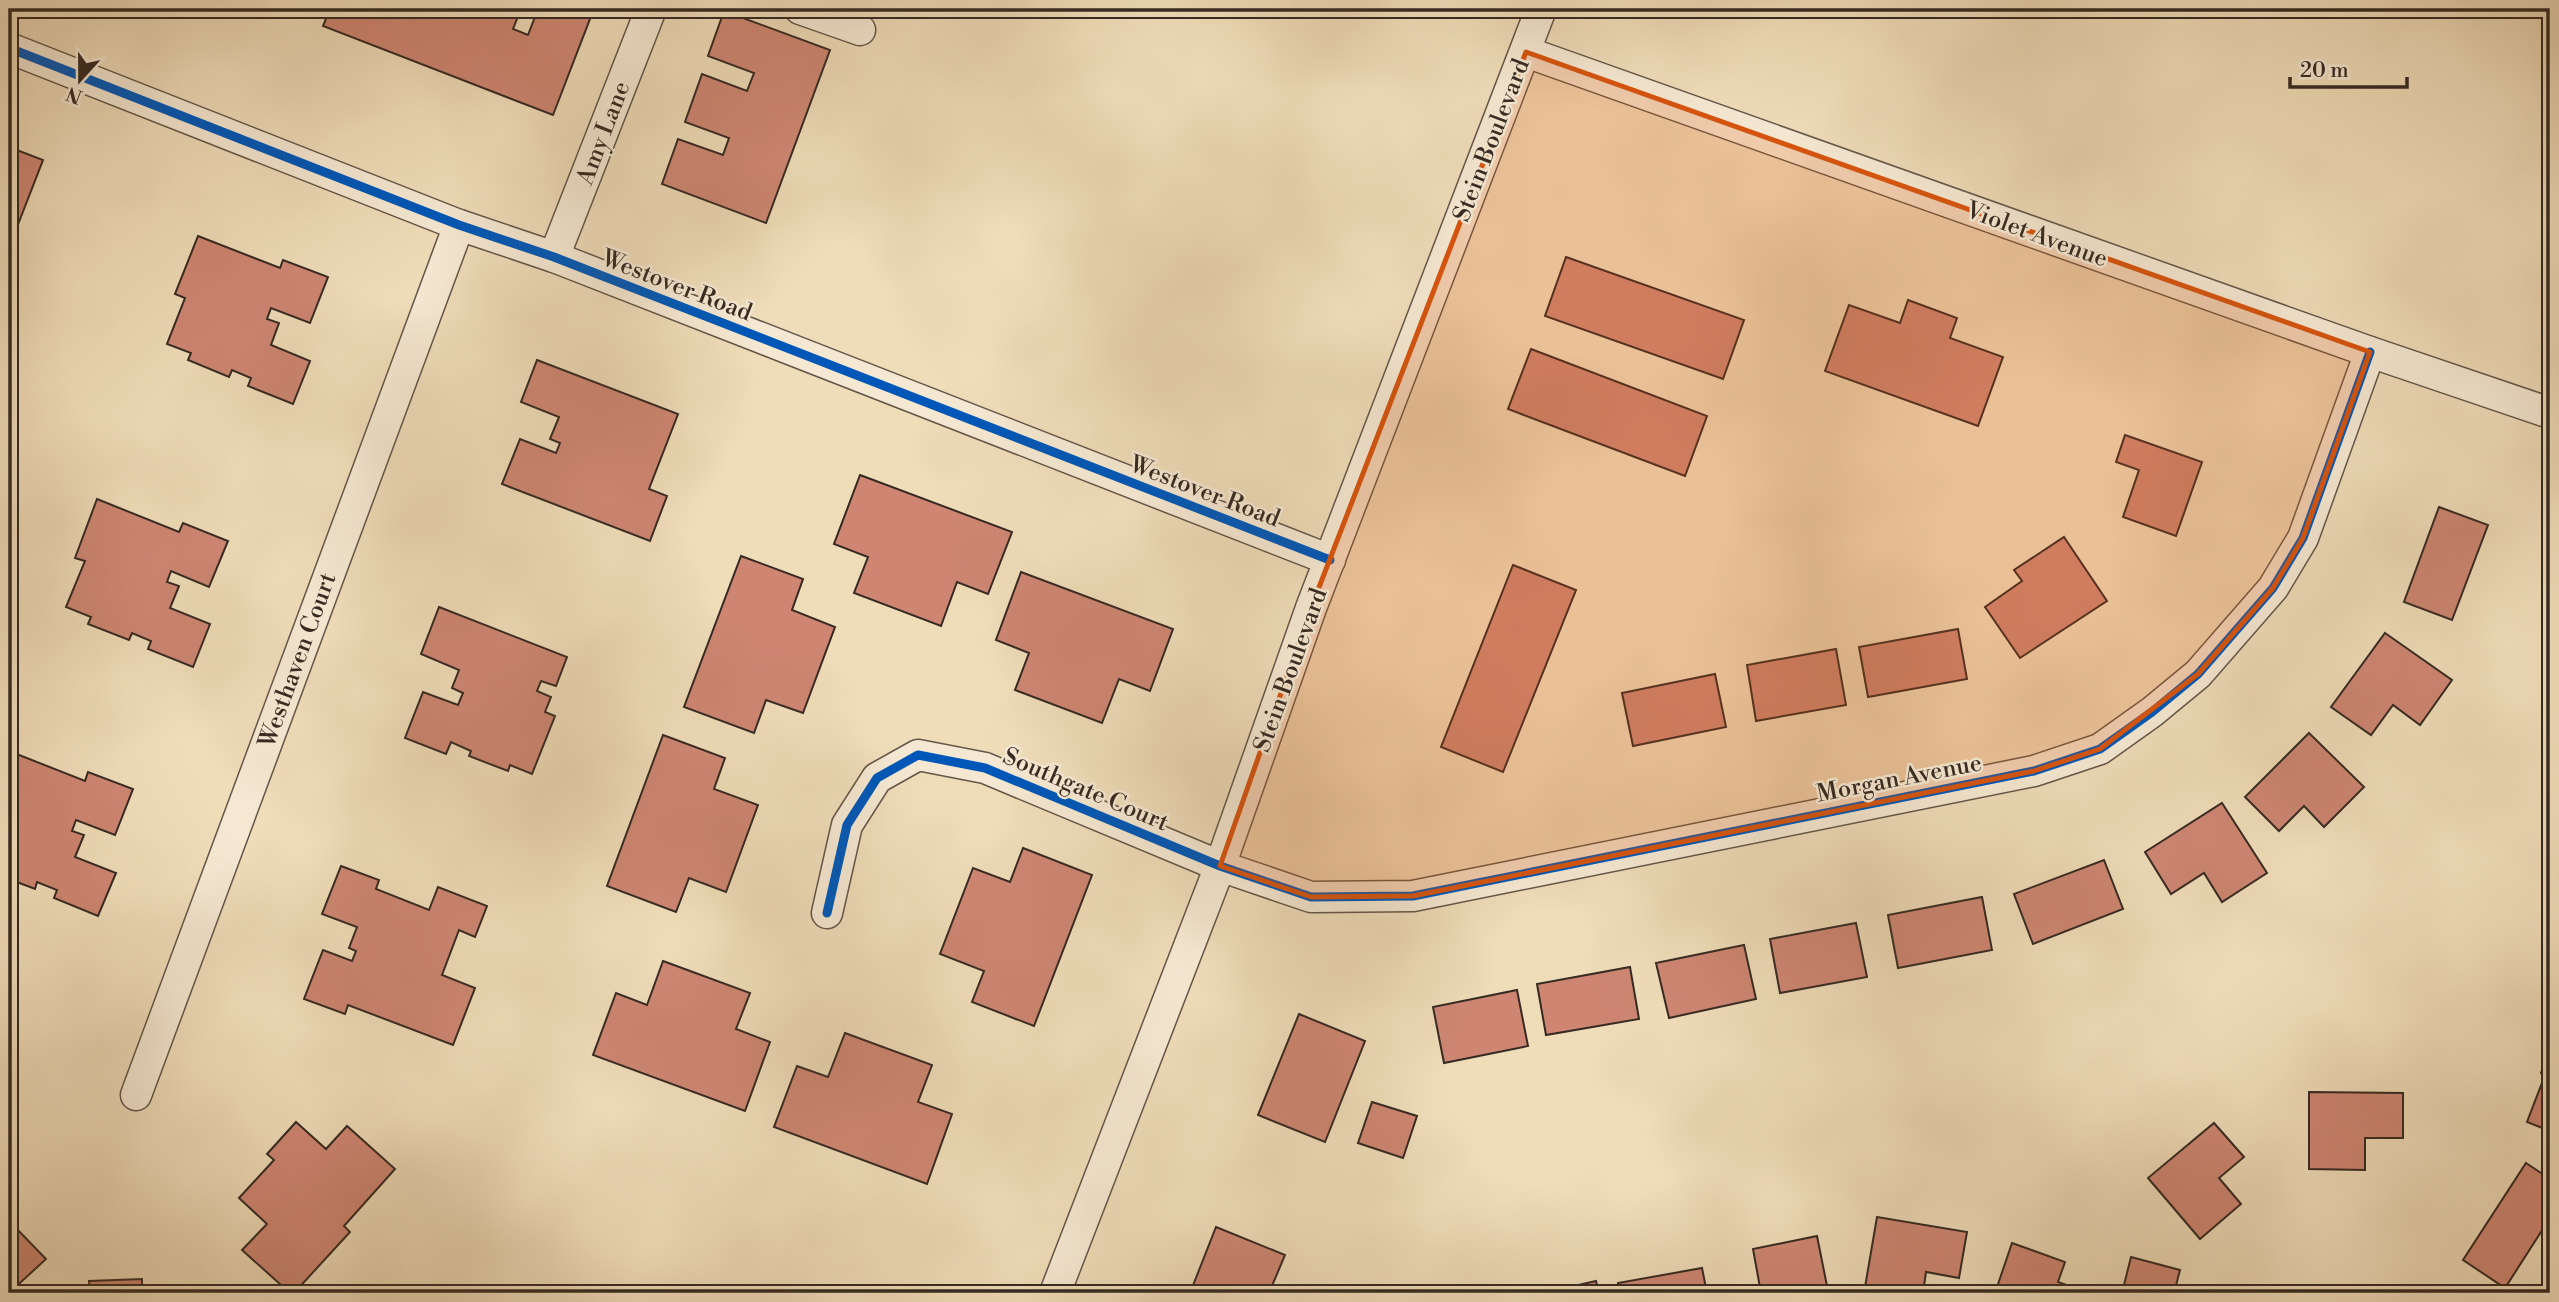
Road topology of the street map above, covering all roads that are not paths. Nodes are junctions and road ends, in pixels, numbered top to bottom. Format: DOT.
graph roads {
  1 [pos="652,9"];
  2 [pos="800,9"];
  3 [pos="1541,9"];
  4 [pos="860,30"];
  5 [pos="9,48"];
  6 [pos="1526,52"];
  7 [pos="459,225"];
  8 [pos="554,257"];
  9 [pos="2370,352"];
  10 [pos="2550,413"];
  11 [pos="1330,560"];
  12 [pos="1220,866"];
  13 [pos="827,913"];
  14 [pos="135,1095"];
  15 [pos="1055,1293"];
  1 -- 8 [label="street, Amy Lane"];
  2 -- 4 [label="street"];
  3 -- 6 [label="street, Stein Boulevard"];
  5 -- 7 [label="street, Westover Road"];
  6 -- 9 [label="street, Violet Avenue"];
  6 -- 11 [label="street, Stein Boulevard"];
  7 -- 8 [label="street, Westover Road"];
  7 -- 14 [label="street, Westhaven Court"];
  8 -- 11 [label="street, Westover Road"];
  9 -- 10 [label="street, Violet Avenue"];
  9 -- 12 [label="street, Morgan Avenue"];
  11 -- 12 [label="street, Stein Boulevard"];
  12 -- 13 [label="street, Southgate Court"];
  12 -- 15 [label="street, Stein Boulevard"];
}
